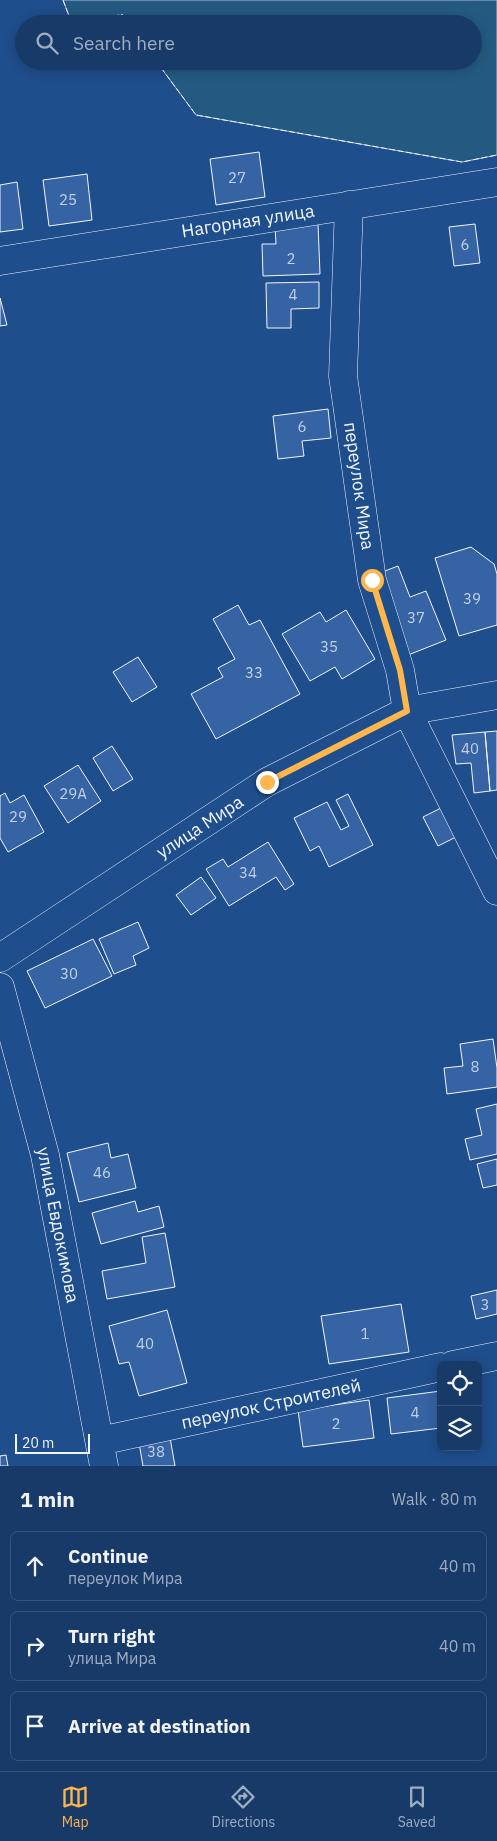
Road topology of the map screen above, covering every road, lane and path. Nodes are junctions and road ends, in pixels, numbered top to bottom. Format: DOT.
graph roads {
  1 [pos="497,182"];
  2 [pos="349,205"];
  3 [pos="0,261"];
  4 [pos="497,695"];
  5 [pos="407,711"];
  6 [pos="497,891"];
  7 [pos="0,958"];
  8 [pos="0,987"];
  9 [pos="497,1356"];
  10 [pos="473,1361"];
  11 [pos="437,1368"];
  12 [pos="102,1454"];
  1 -- 2 [label="street, Нагорная улица"];
  2 -- 3 [label="street, Нагорная улица"];
  2 -- 5 [label="street, переулок Мира"];
  4 -- 5 [label="street, улица Мира"];
  5 -- 6 [label="street, переулок Мира"];
  5 -- 7 [label="street, улица Мира"];
  8 -- 12 [label="street, улица Евдокимова"];
  9 -- 10 [label="street"];
  11 -- 12 [label="street, переулок Строителей"];
}
